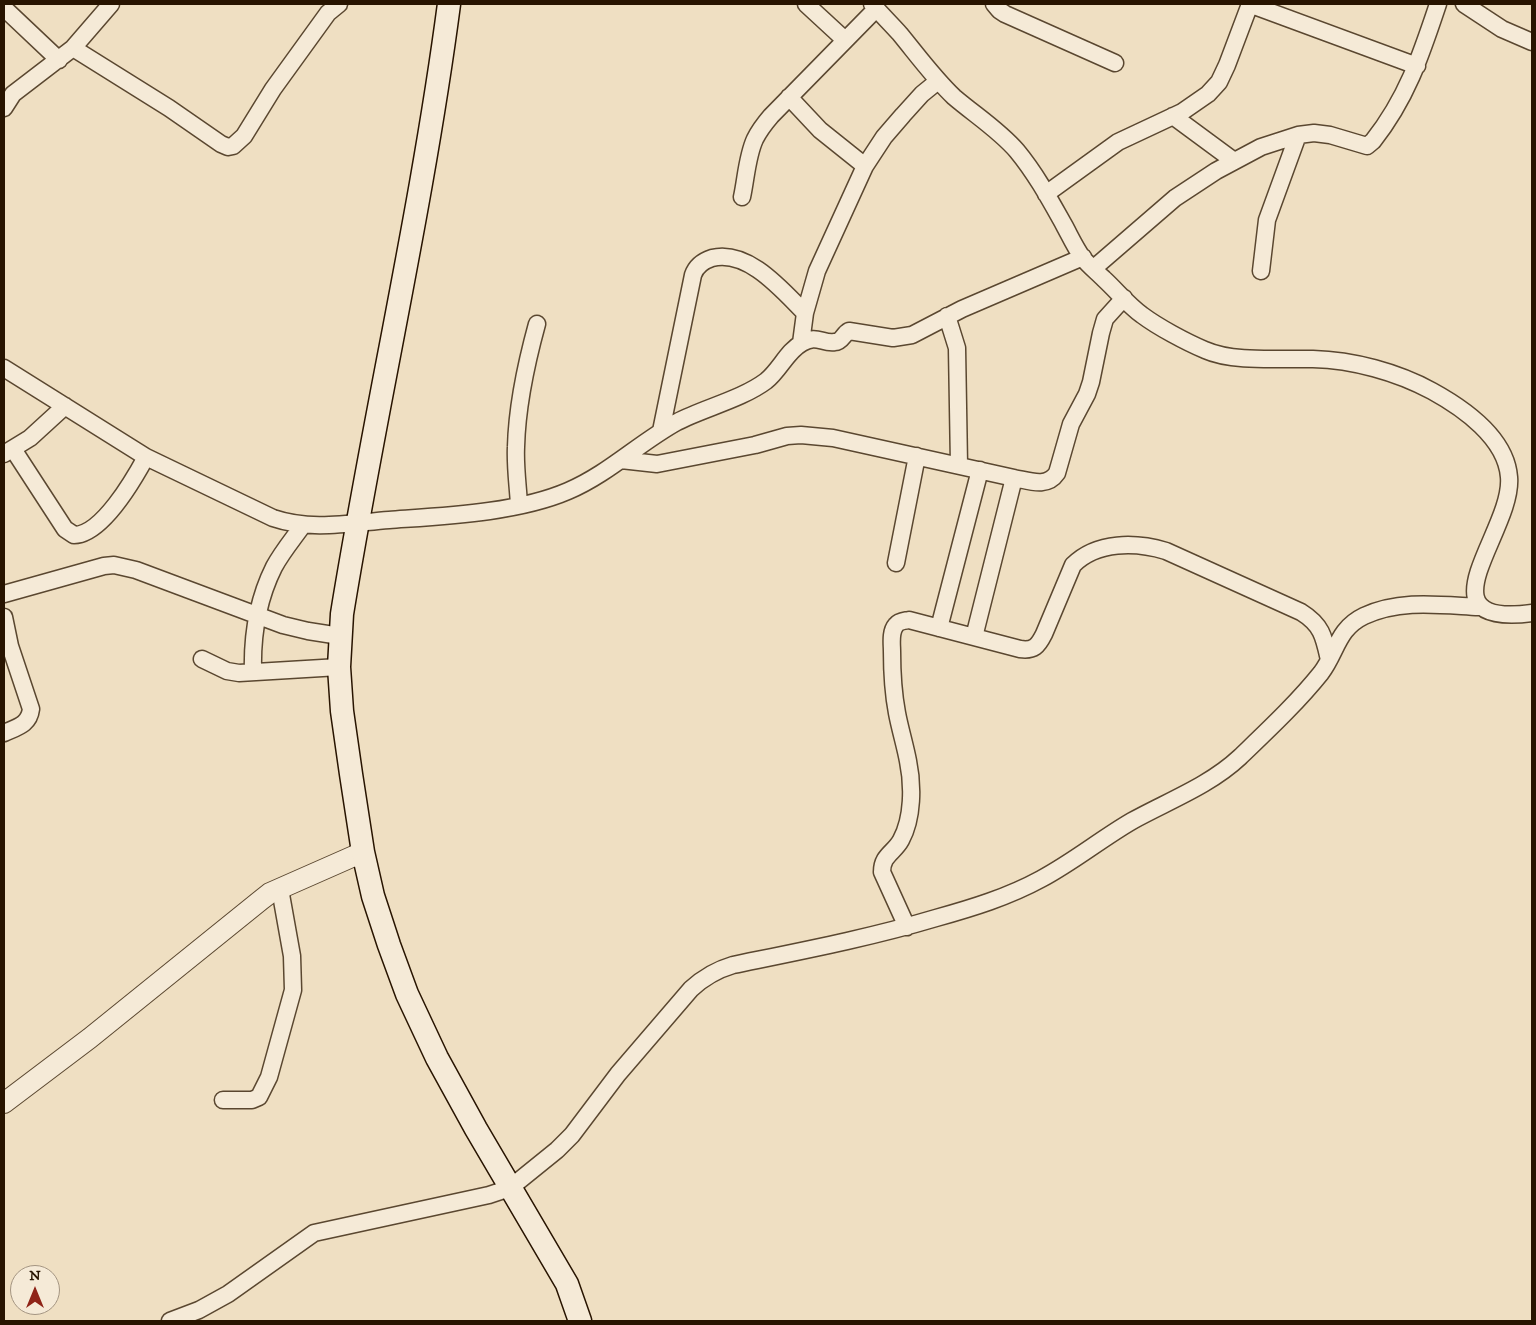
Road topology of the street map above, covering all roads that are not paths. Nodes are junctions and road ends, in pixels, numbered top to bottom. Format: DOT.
graph roads {
  1 [pos="111,4"];
  2 [pos="339,4"];
  3 [pos="449,4"];
  4 [pos="806,4"];
  5 [pos="994,4"];
  6 [pos="1249,4"];
  7 [pos="1438,4"];
  8 [pos="1464,4"];
  9 [pos="874,6"];
  10 [pos="4,8"];
  11 [pos="844,40"];
  12 [pos="1532,42"];
  13 [pos="73,48"];
  14 [pos="59,60"];
  15 [pos="1115,63"];
  16 [pos="1417,66"];
  17 [pos="938,81"];
  18 [pos="789,97"];
  19 [pos="4,108"];
  20 [pos="1173,116"];
  21 [pos="1298,135"];
  22 [pos="1234,160"];
  23 [pos="865,166"];
  24 [pos="1046,194"];
  25 [pos="742,197"];
  26 [pos="1088,263"];
  27 [pos="1261,271"];
  28 [pos="1124,298"];
  29 [pos="805,313"];
  30 [pos="947,316"];
  31 [pos="538,324"];
  32 [pos="801,343"];
  33 [pos="4,368"];
  34 [pos="66,406"];
  35 [pos="662,431"];
  36 [pos="9,452"];
  37 [pos="917,456"];
  38 [pos="146,457"];
  39 [pos="620,460"];
  40 [pos="959,465"];
  41 [pos="980,470"];
  42 [pos="1014,478"];
  43 [pos="519,505"];
  44 [pos="358,522"];
  45 [pos="303,526"];
  46 [pos="896,563"];
  47 [pos="4,594"];
  48 [pos="1479,607"];
  49 [pos="1532,613"];
  50 [pos="258,616"];
  51 [pos="4,617"];
  52 [pos="939,628"];
  53 [pos="340,636"];
  54 [pos="974,637"];
  55 [pos="202,659"];
  56 [pos="1329,660"];
  57 [pos="339,667"];
  58 [pos="253,672"];
  59 [pos="4,732"];
  60 [pos="363,852"];
  61 [pos="280,889"];
  62 [pos="907,927"];
  63 [pos="223,1100"];
  64 [pos="4,1103"];
  65 [pos="510,1188"];
  66 [pos="170,1321"];
  67 [pos="580,1321"];
  1 -- 13 [label="street"];
  2 -- 13 [label="street"];
  3 -- 44 [label="main road"];
  4 -- 11 [label="street"];
  5 -- 15 [label="street"];
  6 -- 16 [label="street"];
  6 -- 20 [label="street"];
  7 -- 16 [label="street"];
  8 -- 12 [label="street"];
  9 -- 11 [label="street"];
  9 -- 17 [label="street"];
  10 -- 14 [label="street"];
  11 -- 18 [label="street"];
  13 -- 14 [label="street"];
  14 -- 19 [label="street"];
  16 -- 21 [label="street"];
  17 -- 23 [label="street"];
  17 -- 24 [label="street"];
  18 -- 23 [label="street"];
  18 -- 25 [label="street"];
  20 -- 22 [label="street"];
  20 -- 24 [label="street"];
  21 -- 22 [label="street"];
  21 -- 27 [label="street"];
  22 -- 26 [label="street"];
  23 -- 29 [label="street"];
  24 -- 26 [label="street"];
  26 -- 28 [label="street"];
  26 -- 30 [label="street"];
  28 -- 42 [label="street"];
  28 -- 48 [label="street"];
  29 -- 32 [label="street"];
  29 -- 35 [label="street"];
  30 -- 32 [label="street"];
  30 -- 40 [label="street"];
  31 -- 43 [label="street"];
  32 -- 35 [label="street"];
  33 -- 34 [label="street"];
  34 -- 36 [label="street"];
  34 -- 38 [label="street"];
  35 -- 39 [label="street"];
  36 -- 38 [label="street"];
  37 -- 39 [label="street"];
  37 -- 40 [label="street"];
  37 -- 46 [label="street"];
  38 -- 45 [label="street"];
  39 -- 43 [label="street"];
  40 -- 41 [label="street"];
  41 -- 42 [label="street"];
  41 -- 52 [label="street"];
  42 -- 54 [label="street"];
  43 -- 44 [label="street"];
  44 -- 45 [label="street"];
  44 -- 53 [label="main road"];
  45 -- 50 [label="street"];
  47 -- 50 [label="street"];
  48 -- 49 [label="street"];
  48 -- 56 [label="street"];
  50 -- 53 [label="street"];
  50 -- 58 [label="street"];
  51 -- 59 [label="street"];
  52 -- 54 [label="street"];
  52 -- 62 [label="street"];
  53 -- 57 [label="main road"];
  54 -- 56 [label="street"];
  55 -- 58 [label="street"];
  56 -- 62 [label="street"];
  57 -- 58 [label="street"];
  57 -- 60 [label="main road"];
  60 -- 61 [label="street"];
  60 -- 65 [label="main road"];
  61 -- 63 [label="street"];
  61 -- 64 [label="street"];
  62 -- 65 [label="street"];
  65 -- 66 [label="street"];
  65 -- 67 [label="main road"];
}
